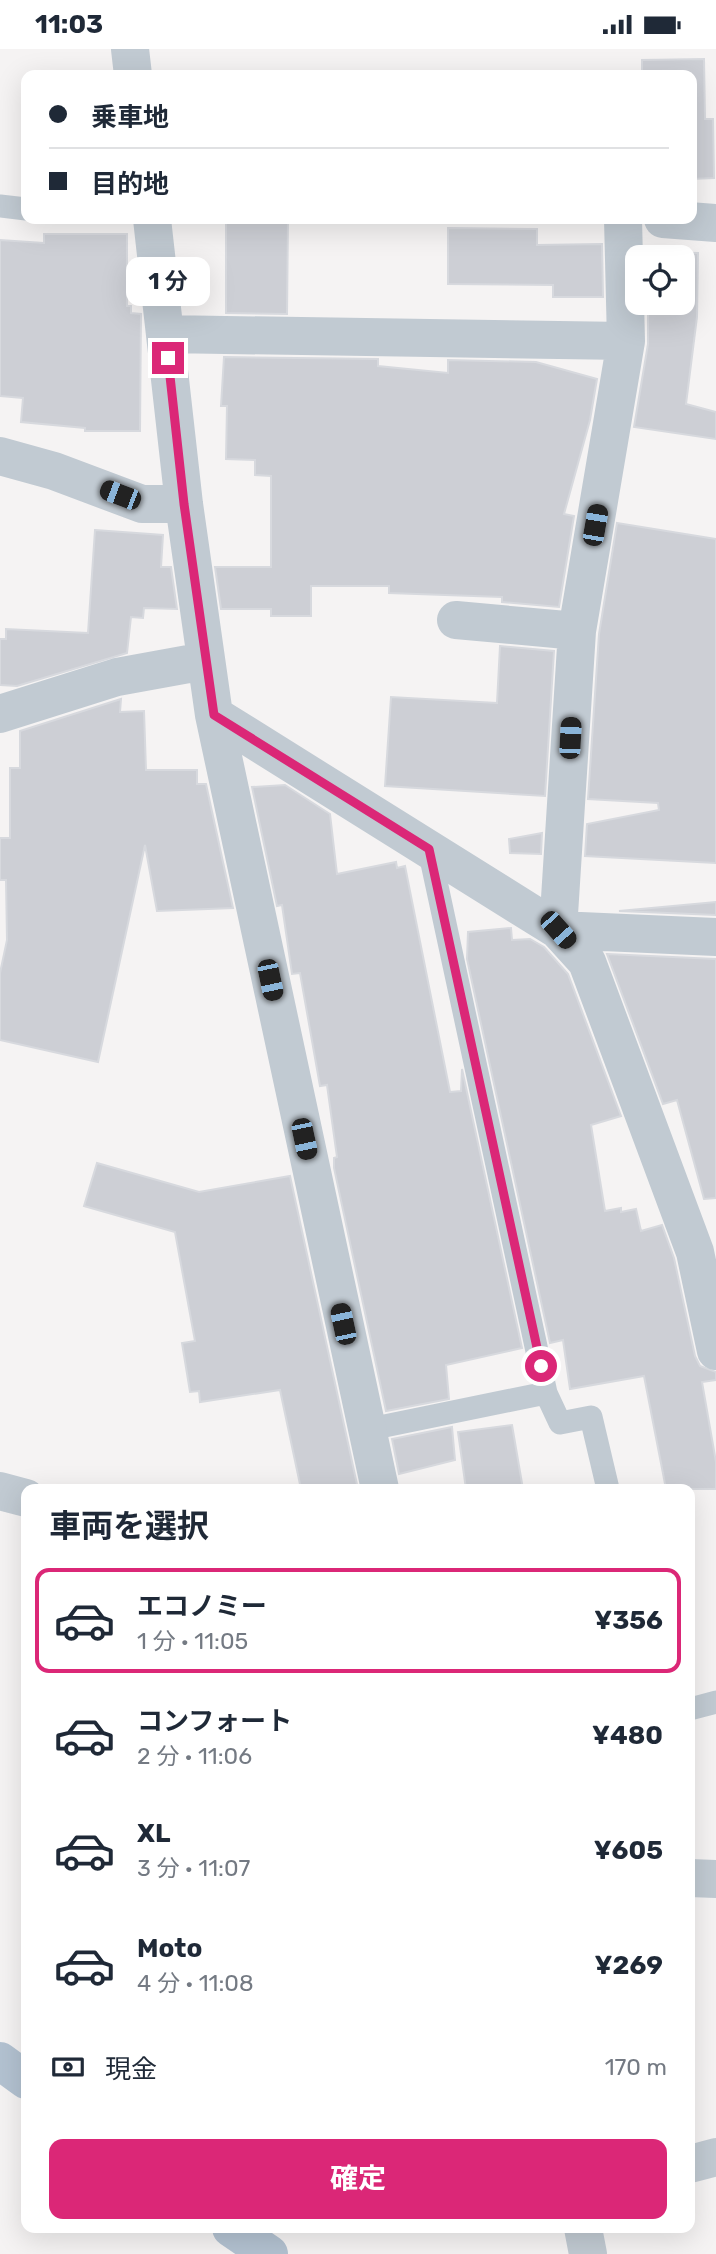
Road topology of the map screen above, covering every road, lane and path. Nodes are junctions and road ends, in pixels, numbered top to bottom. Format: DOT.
graph roads {
  1 [pos="130,49"];
  2 [pos="132,70"];
  3 [pos="0,207"];
  4 [pos="21,209"];
  5 [pos="697,222"];
  6 [pos="716,223"];
  7 [pos="153,224"];
  8 [pos="623,224"];
  9 [pos="165,334"];
  10 [pos="626,341"];
  11 [pos="0,456"];
  12 [pos="184,504"];
  13 [pos="456,620"];
  14 [pos="577,631"];
  15 [pos="205,661"];
  16 [pos="0,715"];
  17 [pos="214,715"];
  18 [pos="429,849"];
  19 [pos="558,930"];
  20 [pos="716,937"];
  21 [pos="716,1351"];
  22 [pos="547,1393"];
  23 [pos="365,1430"];
  24 [pos="379,1484"];
  25 [pos="607,1484"];
  26 [pos="0,1491"];
  27 [pos="21,1497"];
  28 [pos="716,1702"];
  29 [pos="695,1708"];
  30 [pos="695,1878"];
  31 [pos="716,1879"];
  32 [pos="0,2061"];
  33 [pos="21,2076"];
  34 [pos="716,2157"];
  35 [pos="695,2163"];
  36 [pos="238,2233"];
  37 [pos="584,2233"];
  38 [pos="269,2254"];
  39 [pos="588,2254"];
  1 -- 2 [label="street"];
  3 -- 4 [label="lane"];
  5 -- 6 [label="street"];
  7 -- 9 [label="street"];
  8 -- 10 [label="street"];
  9 -- 10 [label="street"];
  9 -- 12 [label="street"];
  10 -- 14 [label="street"];
  11 -- 12 [label="street"];
  12 -- 15 [label="street"];
  13 -- 14 [label="street"];
  14 -- 19 [label="street"];
  15 -- 16 [label="street"];
  15 -- 17 [label="street"];
  17 -- 18 [label="street"];
  17 -- 23 [label="street"];
  18 -- 19 [label="street"];
  18 -- 22 [label="lane"];
  19 -- 20 [label="street"];
  19 -- 21 [label="street"];
  22 -- 23 [label="lane"];
  22 -- 25 [label="lane"];
  23 -- 24 [label="street"];
  26 -- 27 [label="street"];
  28 -- 29 [label="lane"];
  30 -- 31 [label="street"];
  32 -- 33 [label="main road"];
  34 -- 35 [label="street"];
  36 -- 38 [label="main road"];
  37 -- 39 [label="street"];
}
